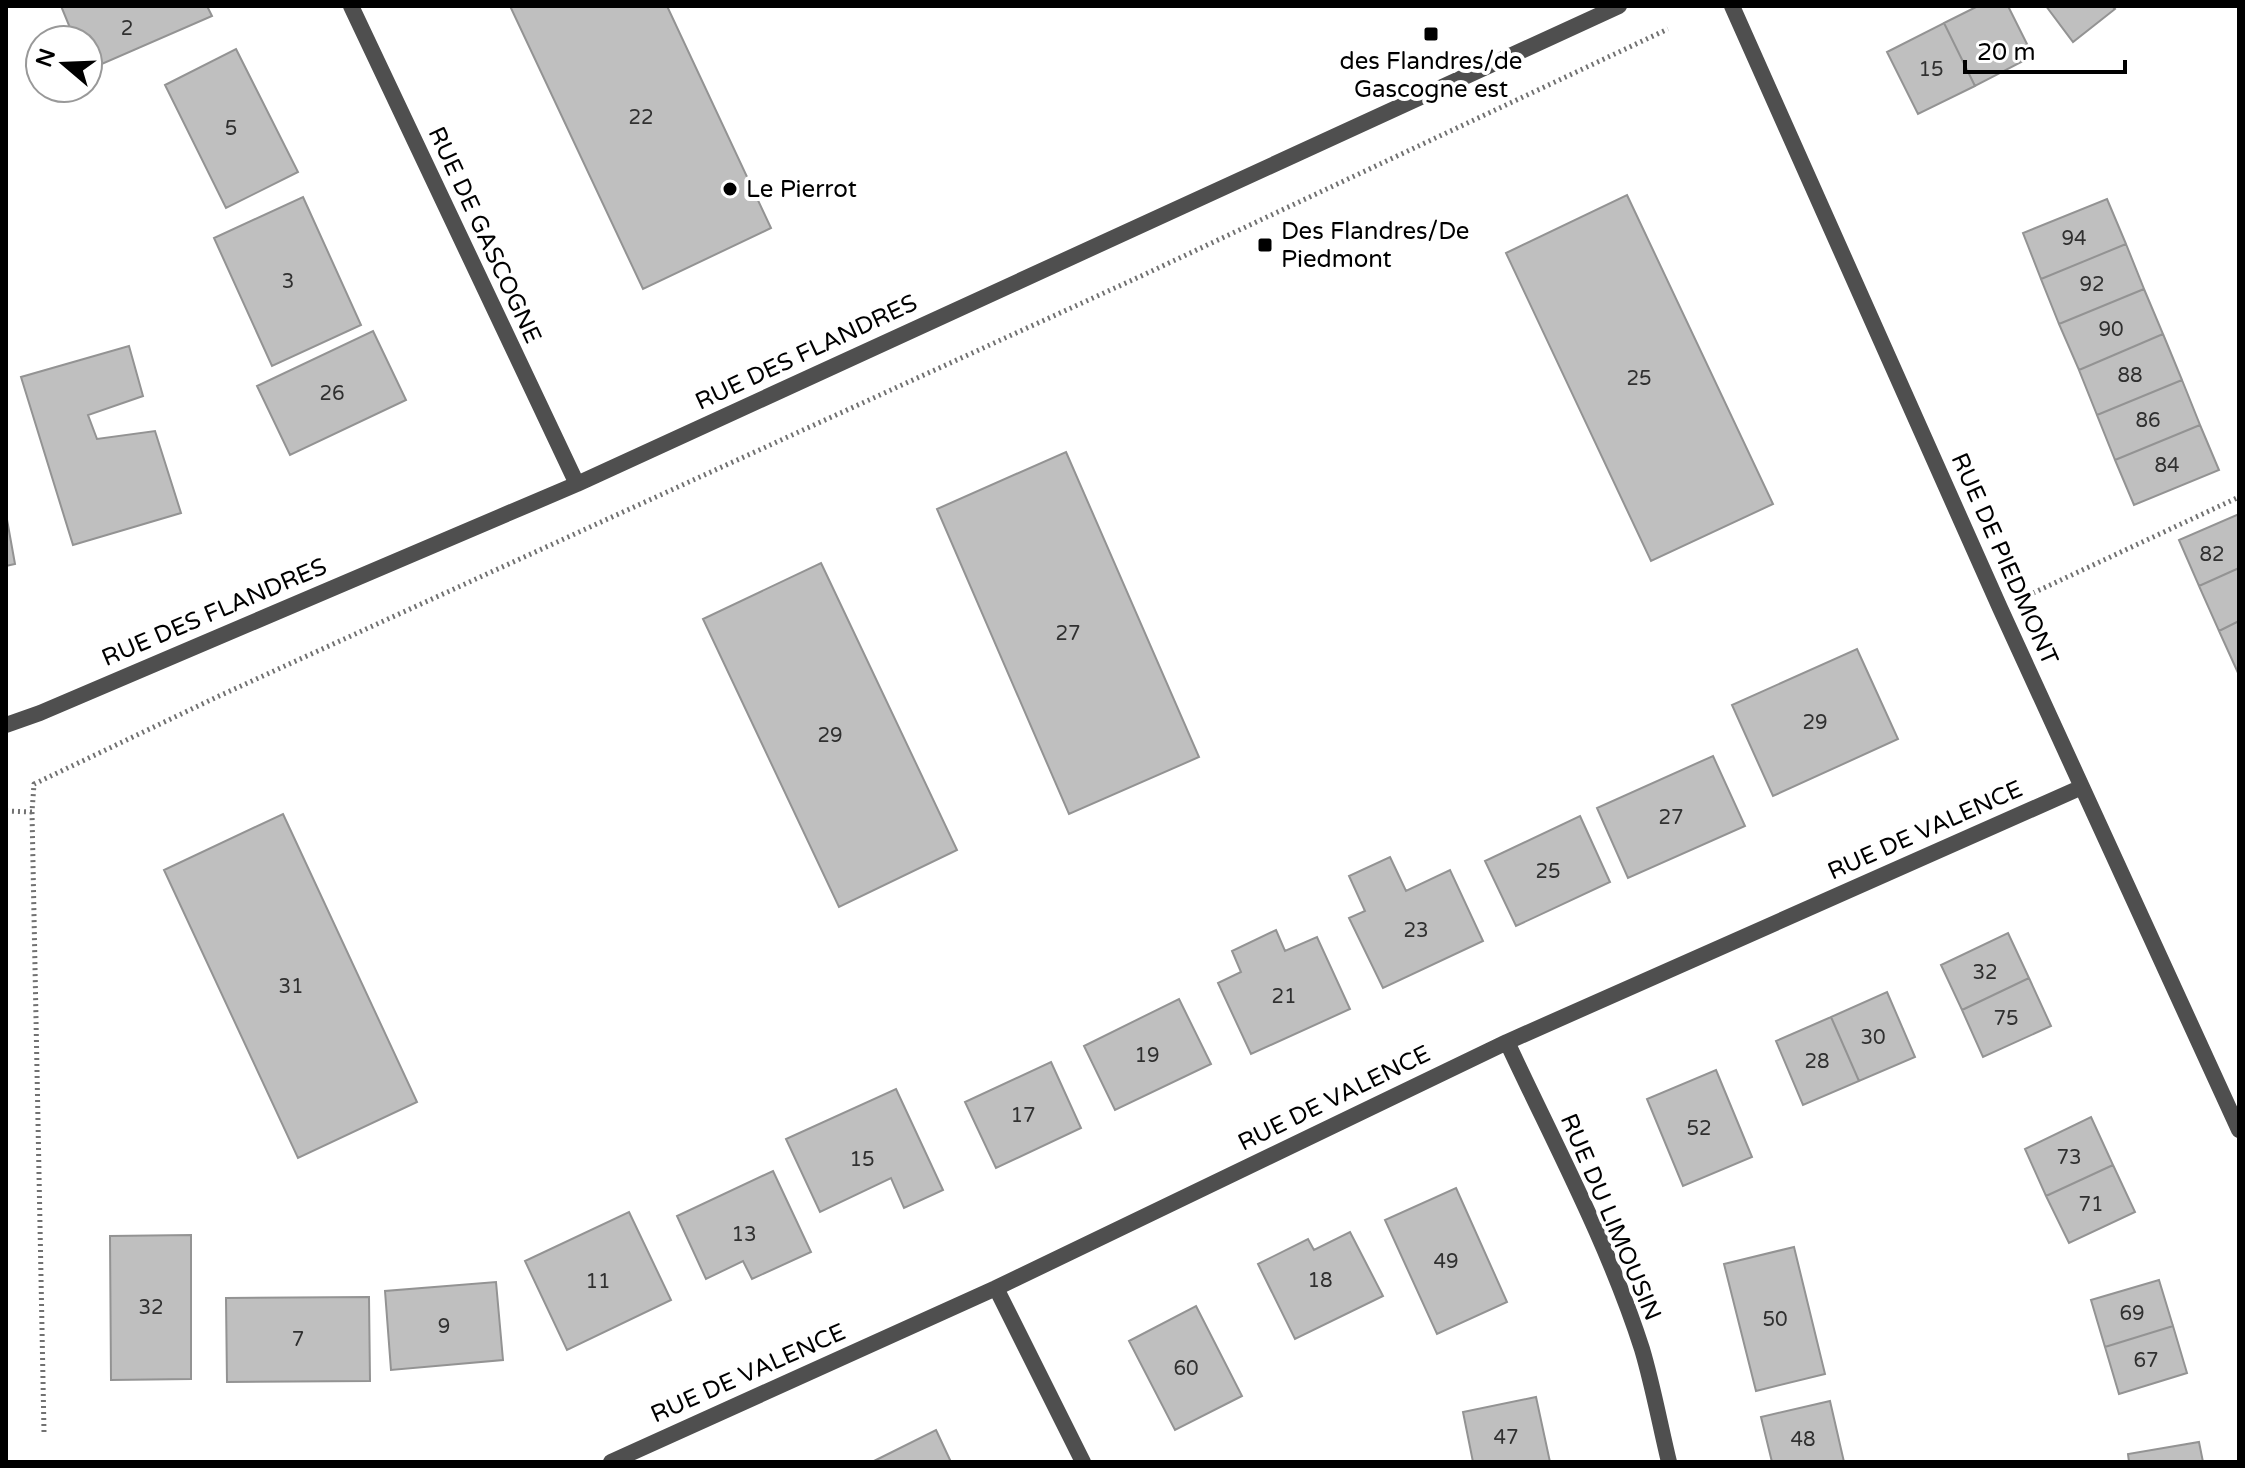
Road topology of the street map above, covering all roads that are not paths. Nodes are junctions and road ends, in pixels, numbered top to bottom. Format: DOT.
graph roads {
  1 [pos="351,6"];
  2 [pos="1619,6"];
  3 [pos="1732,6"];
  4 [pos="577,484"];
  5 [pos="6,725"];
  6 [pos="2082,787"];
  7 [pos="1507,1042"];
  8 [pos="2239,1130"];
  9 [pos="996,1288"];
  10 [pos="611,1462"];
  11 [pos="1083,1462"];
  12 [pos="1669,1462"];
  1 -- 4 [label="street, RUE DE GASCOGNE"];
  2 -- 4 [label="street, RUE DES FLANDRES"];
  3 -- 6 [label="street, RUE DE PIEDMONT"];
  4 -- 5 [label="street, RUE DES FLANDRES"];
  6 -- 7 [label="street, RUE DE VALENCE"];
  6 -- 8 [label="street, RUE DE PIEDMONT"];
  7 -- 9 [label="street, RUE DE VALENCE"];
  7 -- 12 [label="street, RUE DU LIMOUSIN"];
  9 -- 10 [label="street, RUE DE VALENCE"];
  9 -- 11 [label="street"];
}
